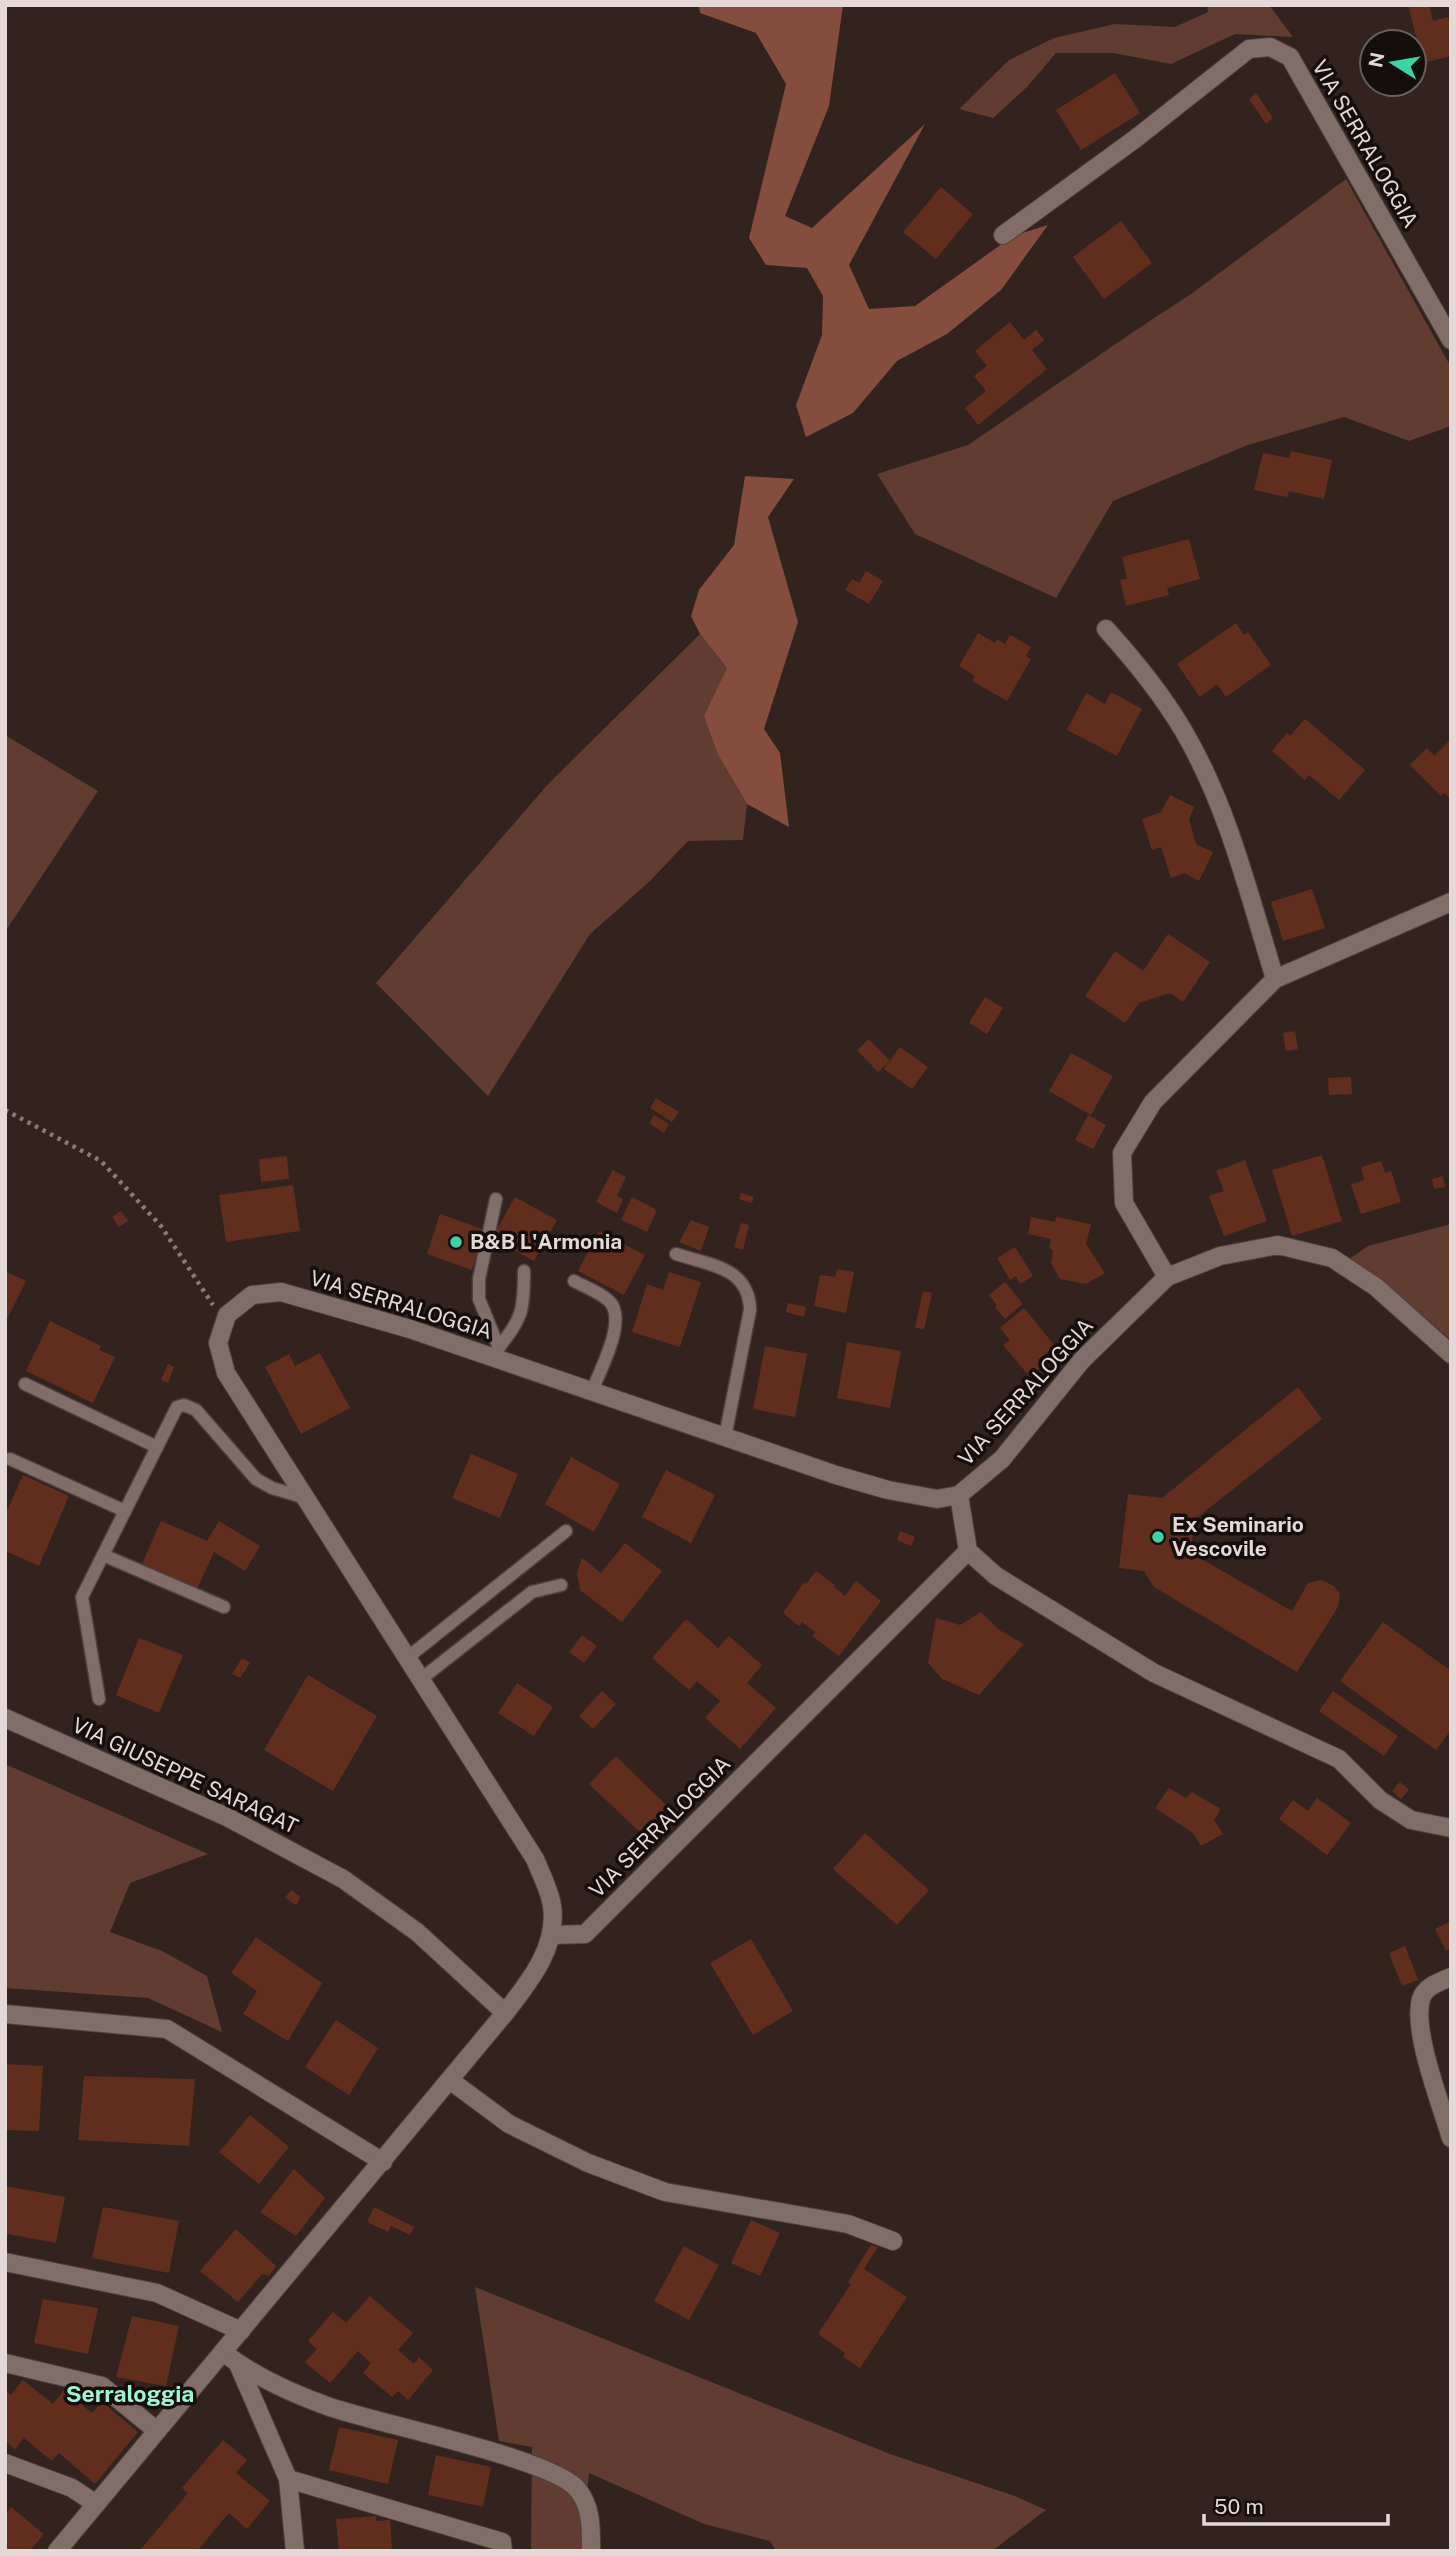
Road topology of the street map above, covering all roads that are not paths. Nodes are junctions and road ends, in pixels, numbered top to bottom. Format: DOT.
graph roads {
  1 [pos="1003,235"];
  2 [pos="1451,340"];
  3 [pos="1106,629"];
  4 [pos="1451,902"];
  5 [pos="1275,979"];
  6 [pos="496,1199"];
  7 [pos="676,1254"];
  8 [pos="524,1271"];
  9 [pos="1167,1277"];
  10 [pos="574,1281"];
  11 [pos="495,1353"];
  12 [pos="1451,1354"];
  13 [pos="25,1384"];
  14 [pos="592,1391"];
  15 [pos="725,1437"];
  16 [pos="157,1447"];
  17 [pos="10,1459"];
  18 [pos="959,1495"];
  19 [pos="306,1498"];
  20 [pos="125,1511"];
  21 [pos="566,1531"];
  22 [pos="968,1551"];
  23 [pos="103,1555"];
  24 [pos="561,1585"];
  25 [pos="224,1606"];
  26 [pos="407,1658"];
  27 [pos="421,1679"];
  28 [pos="99,1699"];
  29 [pos="5,1718"];
  30 [pos="1451,1828"];
  31 [pos="553,1935"];
  32 [pos="1451,1977"];
  33 [pos="505,2013"];
  34 [pos="5,2014"];
  35 [pos="451,2081"];
  36 [pos="1451,2138"];
  37 [pos="383,2162"];
  38 [pos="893,2241"];
  39 [pos="5,2262"];
  40 [pos="241,2331"];
  41 [pos="223,2352"];
  42 [pos="5,2363"];
  43 [pos="238,2364"];
  44 [pos="158,2431"];
  45 [pos="5,2463"];
  46 [pos="288,2479"];
  47 [pos="96,2504"];
  48 [pos="57,2551"];
  49 [pos="295,2551"];
  50 [pos="503,2551"];
  51 [pos="591,2551"];
  1 -- 2 [label="street, VIA SERRALOGGIA"];
  3 -- 5 [label="street"];
  4 -- 5 [label="street"];
  5 -- 9 [label="street"];
  6 -- 11 [label="lane"];
  7 -- 15 [label="lane"];
  8 -- 11 [label="lane"];
  9 -- 12 [label="street, VIA SERRALOGGIA"];
  9 -- 18 [label="street, VIA SERRALOGGIA"];
  10 -- 14 [label="lane"];
  11 -- 14 [label="street, VIA SERRALOGGIA"];
  11 -- 19 [label="street, VIA SERRALOGGIA"];
  13 -- 16 [label="lane"];
  14 -- 15 [label="street, VIA SERRALOGGIA"];
  15 -- 18 [label="street, VIA SERRALOGGIA"];
  16 -- 19 [label="lane"];
  16 -- 20 [label="lane"];
  17 -- 20 [label="lane"];
  18 -- 22 [label="street"];
  19 -- 26 [label="street"];
  20 -- 23 [label="lane"];
  21 -- 26 [label="lane"];
  22 -- 30 [label="street"];
  22 -- 31 [label="street, VIA SERRALOGGIA"];
  23 -- 25 [label="lane"];
  23 -- 28 [label="lane"];
  24 -- 27 [label="lane"];
  26 -- 27 [label="street"];
  27 -- 31 [label="street"];
  29 -- 33 [label="street, VIA GIUSEPPE SARAGAT"];
  31 -- 33 [label="street"];
  32 -- 36 [label="street"];
  33 -- 35 [label="street"];
  34 -- 37 [label="street"];
  35 -- 37 [label="street"];
  35 -- 38 [label="street"];
  37 -- 40 [label="street"];
  39 -- 40 [label="street"];
  40 -- 41 [label="street"];
  41 -- 43 [label="street"];
  41 -- 44 [label="street"];
  42 -- 44 [label="street"];
  43 -- 46 [label="street"];
  43 -- 51 [label="street"];
  44 -- 47 [label="street"];
  45 -- 47 [label="street"];
  46 -- 49 [label="street"];
  46 -- 50 [label="street"];
  47 -- 48 [label="street"];
}
